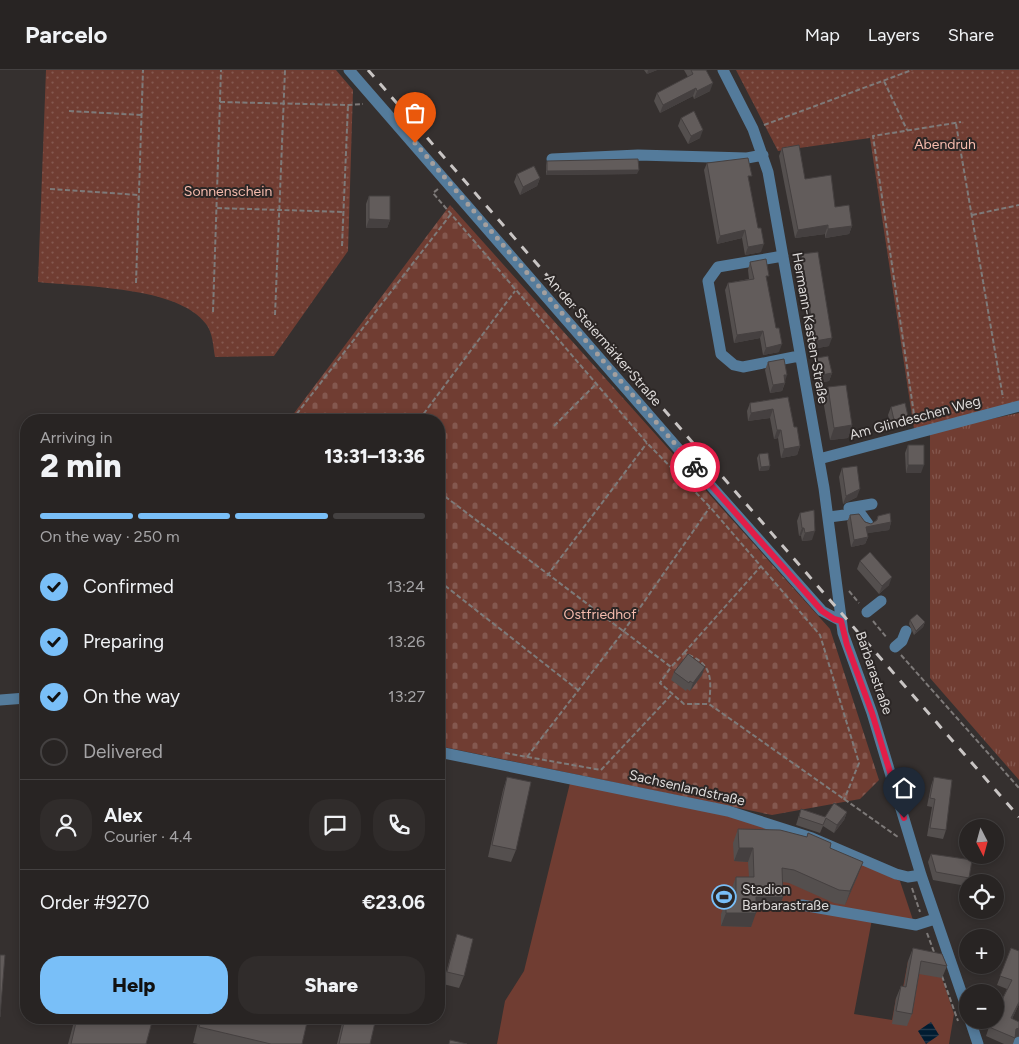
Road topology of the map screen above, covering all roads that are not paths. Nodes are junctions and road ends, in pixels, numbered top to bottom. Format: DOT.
graph roads {
  1 [pos="349,70"];
  2 [pos="723,70"];
  3 [pos="764,155"];
  4 [pos="552,159"];
  5 [pos="783,256"];
  6 [pos="799,356"];
  7 [pos="1019,406"];
  8 [pos="818,459"];
  9 [pos="872,504"];
  10 [pos="828,514"];
  11 [pos="868,524"];
  12 [pos="839,599"];
  13 [pos="881,601"];
  14 [pos="867,612"];
  15 [pos="841,621"];
  16 [pos="906,631"];
  17 [pos="895,647"];
  18 [pos="20,698"];
  19 [pos="0,700"];
  20 [pos="445,753"];
  21 [pos="921,874"];
  22 [pos="802,905"];
  23 [pos="935,919"];
  24 [pos="959,987"];
  25 [pos="969,1029"];
  26 [pos="978,1044"];
  1 -- 15 [label="street, An der Steiermärker Straße"];
  2 -- 3 [label="street, Hermann-Kasten-Straße"];
  3 -- 4 [label="street"];
  3 -- 5 [label="street, Hermann-Kasten-Straße"];
  5 -- 6 [label="street, Hermann-Kasten-Straße"];
  5 -- 6 [label="street"];
  6 -- 8 [label="street, Hermann-Kasten-Straße"];
  7 -- 8 [label="street, Am Glindeschen Weg"];
  8 -- 10 [label="street, Hermann-Kasten-Straße"];
  9 -- 10 [label="street"];
  10 -- 11 [label="street"];
  10 -- 12 [label="street, Hermann-Kasten-Straße"];
  12 -- 15 [label="street, Barbarastraße"];
  13 -- 14 [label="street"];
  15 -- 21 [label="street, Barbarastraße"];
  16 -- 17 [label="street"];
  18 -- 19 [label="street"];
  20 -- 21 [label="street, Sachsenlandstraße"];
  21 -- 23 [label="street, Barbarastraße"];
  22 -- 23 [label="street"];
  23 -- 24 [label="street, Barbarastraße"];
  25 -- 26 [label="street"];
}
